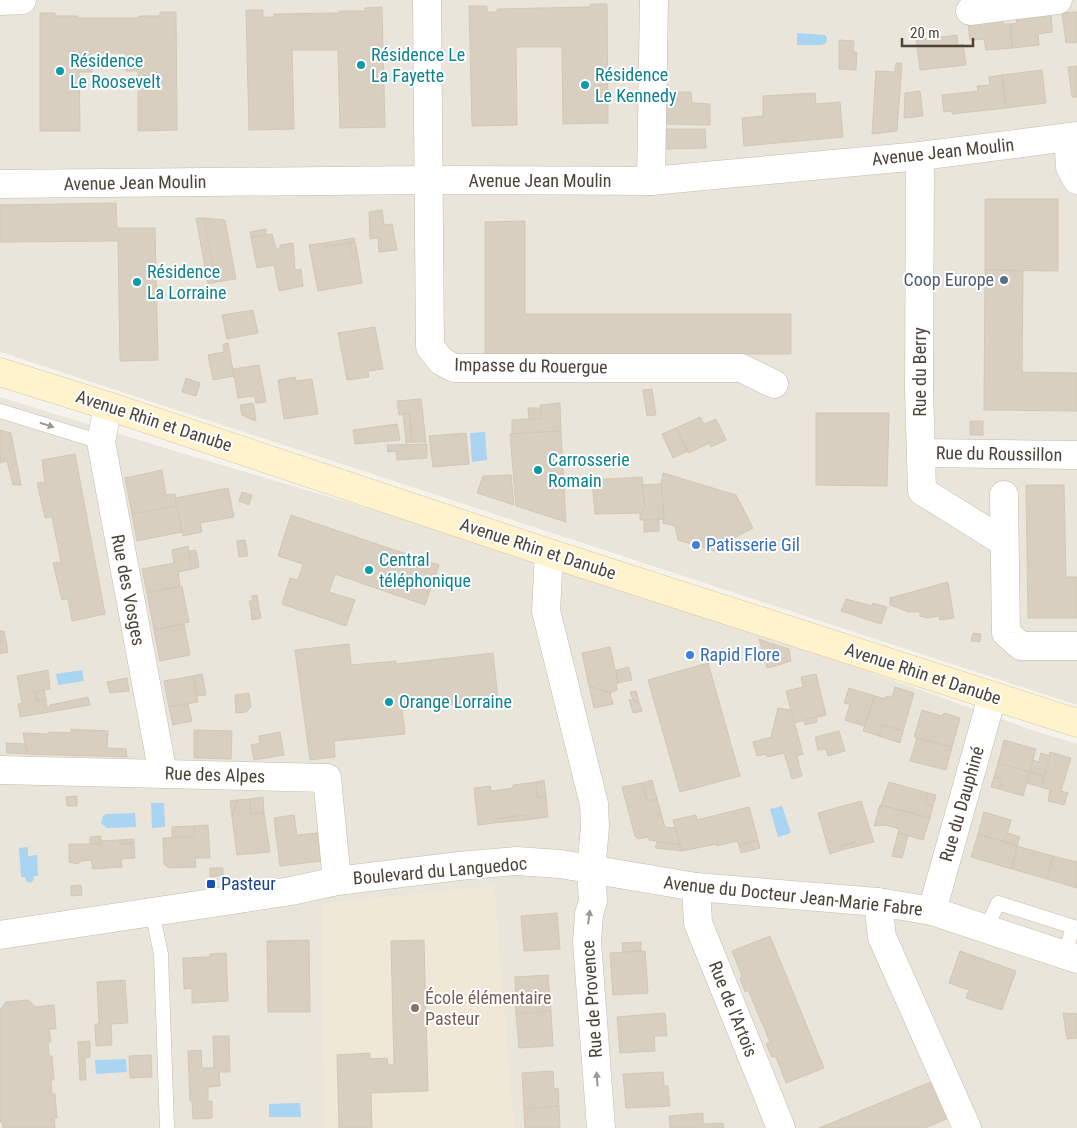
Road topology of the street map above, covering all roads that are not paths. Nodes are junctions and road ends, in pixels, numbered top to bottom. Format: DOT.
graph roads {
  1 [pos="0,0"];
  2 [pos="22,0"];
  3 [pos="427,0"];
  4 [pos="654,0"];
  5 [pos="1058,0"];
  6 [pos="970,11"];
  7 [pos="1071,137"];
  8 [pos="920,156"];
  9 [pos="429,180"];
  10 [pos="1077,180"];
  11 [pos="651,181"];
  12 [pos="0,184"];
  13 [pos="0,372"];
  14 [pos="774,384"];
  15 [pos="108,406"];
  16 [pos="0,411"];
  17 [pos="101,442"];
  18 [pos="921,453"];
  19 [pos="1077,455"];
  20 [pos="1004,495"];
  21 [pos="1004,542"];
  22 [pos="549,553"];
  23 [pos="1077,646"];
  24 [pos="992,696"];
  25 [pos="1077,723"];
  26 [pos="0,770"];
  27 [pos="163,774"];
  28 [pos="591,870"];
  29 [pos="337,881"];
  30 [pos="696,887"];
  31 [pos="878,902"];
  32 [pos="932,911"];
  33 [pos="152,912"];
  34 [pos="1075,927"];
  35 [pos="986,929"];
  36 [pos="0,936"];
  37 [pos="1071,957"];
  38 [pos="167,1128"];
  39 [pos="601,1128"];
  40 [pos="781,1128"];
  41 [pos="967,1128"];
  1 -- 2 [label="street"];
  3 -- 9 [label="street, Impasse du Rouergue"];
  4 -- 11 [label="street"];
  5 -- 6 [label="street"];
  7 -- 8 [label="street, Avenue Jean Moulin"];
  7 -- 10 [label="street"];
  8 -- 11 [label="street, Avenue Jean Moulin"];
  8 -- 18 [label="street, Rue du Berry"];
  9 -- 11 [label="street, Avenue Jean Moulin"];
  9 -- 12 [label="street, Avenue Jean Moulin"];
  9 -- 14 [label="street, Impasse du Rouergue"];
  13 -- 15 [label="main road, Avenue Rhin et Danube"];
  15 -- 17 [label="street, Rue des Vosges"];
  15 -- 22 [label="main road, Avenue Rhin et Danube"];
  16 -- 17 [label="lane, one-way"];
  17 -- 27 [label="street, Rue des Vosges"];
  18 -- 19 [label="street, Rue du Roussillon"];
  18 -- 21 [label="street, Rue du Berry"];
  20 -- 21 [label="street"];
  21 -- 23 [label="street"];
  22 -- 24 [label="main road, Avenue Rhin et Danube"];
  22 -- 28 [label="street"];
  24 -- 25 [label="main road, Avenue Rhin et Danube"];
  24 -- 32 [label="street, Rue du Dauphiné"];
  26 -- 27 [label="street, Rue des Alpes"];
  27 -- 29 [label="street, Rue des Alpes"];
  28 -- 29 [label="street, Boulevard du Languedoc"];
  28 -- 30 [label="street, Avenue du Docteur Jean-Marie Fabre"];
  39 -- 28 [label="street, Rue de Provence, one-way"];
  29 -- 33 [label="street, Boulevard du Languedoc"];
  30 -- 31 [label="street, Avenue du Docteur Jean-Marie Fabre"];
  30 -- 40 [label="street, Rue de l'Artois"];
  31 -- 32 [label="street, Avenue du Docteur Jean-Marie Fabre"];
  31 -- 41 [label="street"];
  32 -- 35 [label="street, Avenue du Docteur Jean-Marie Fabre"];
  33 -- 36 [label="street, Boulevard du Languedoc"];
  33 -- 38 [label="lane"];
  34 -- 35 [label="lane"];
  34 -- 37 [label="lane"];
  35 -- 37 [label="street, Avenue du Docteur Jean-Marie Fabre"];
}
